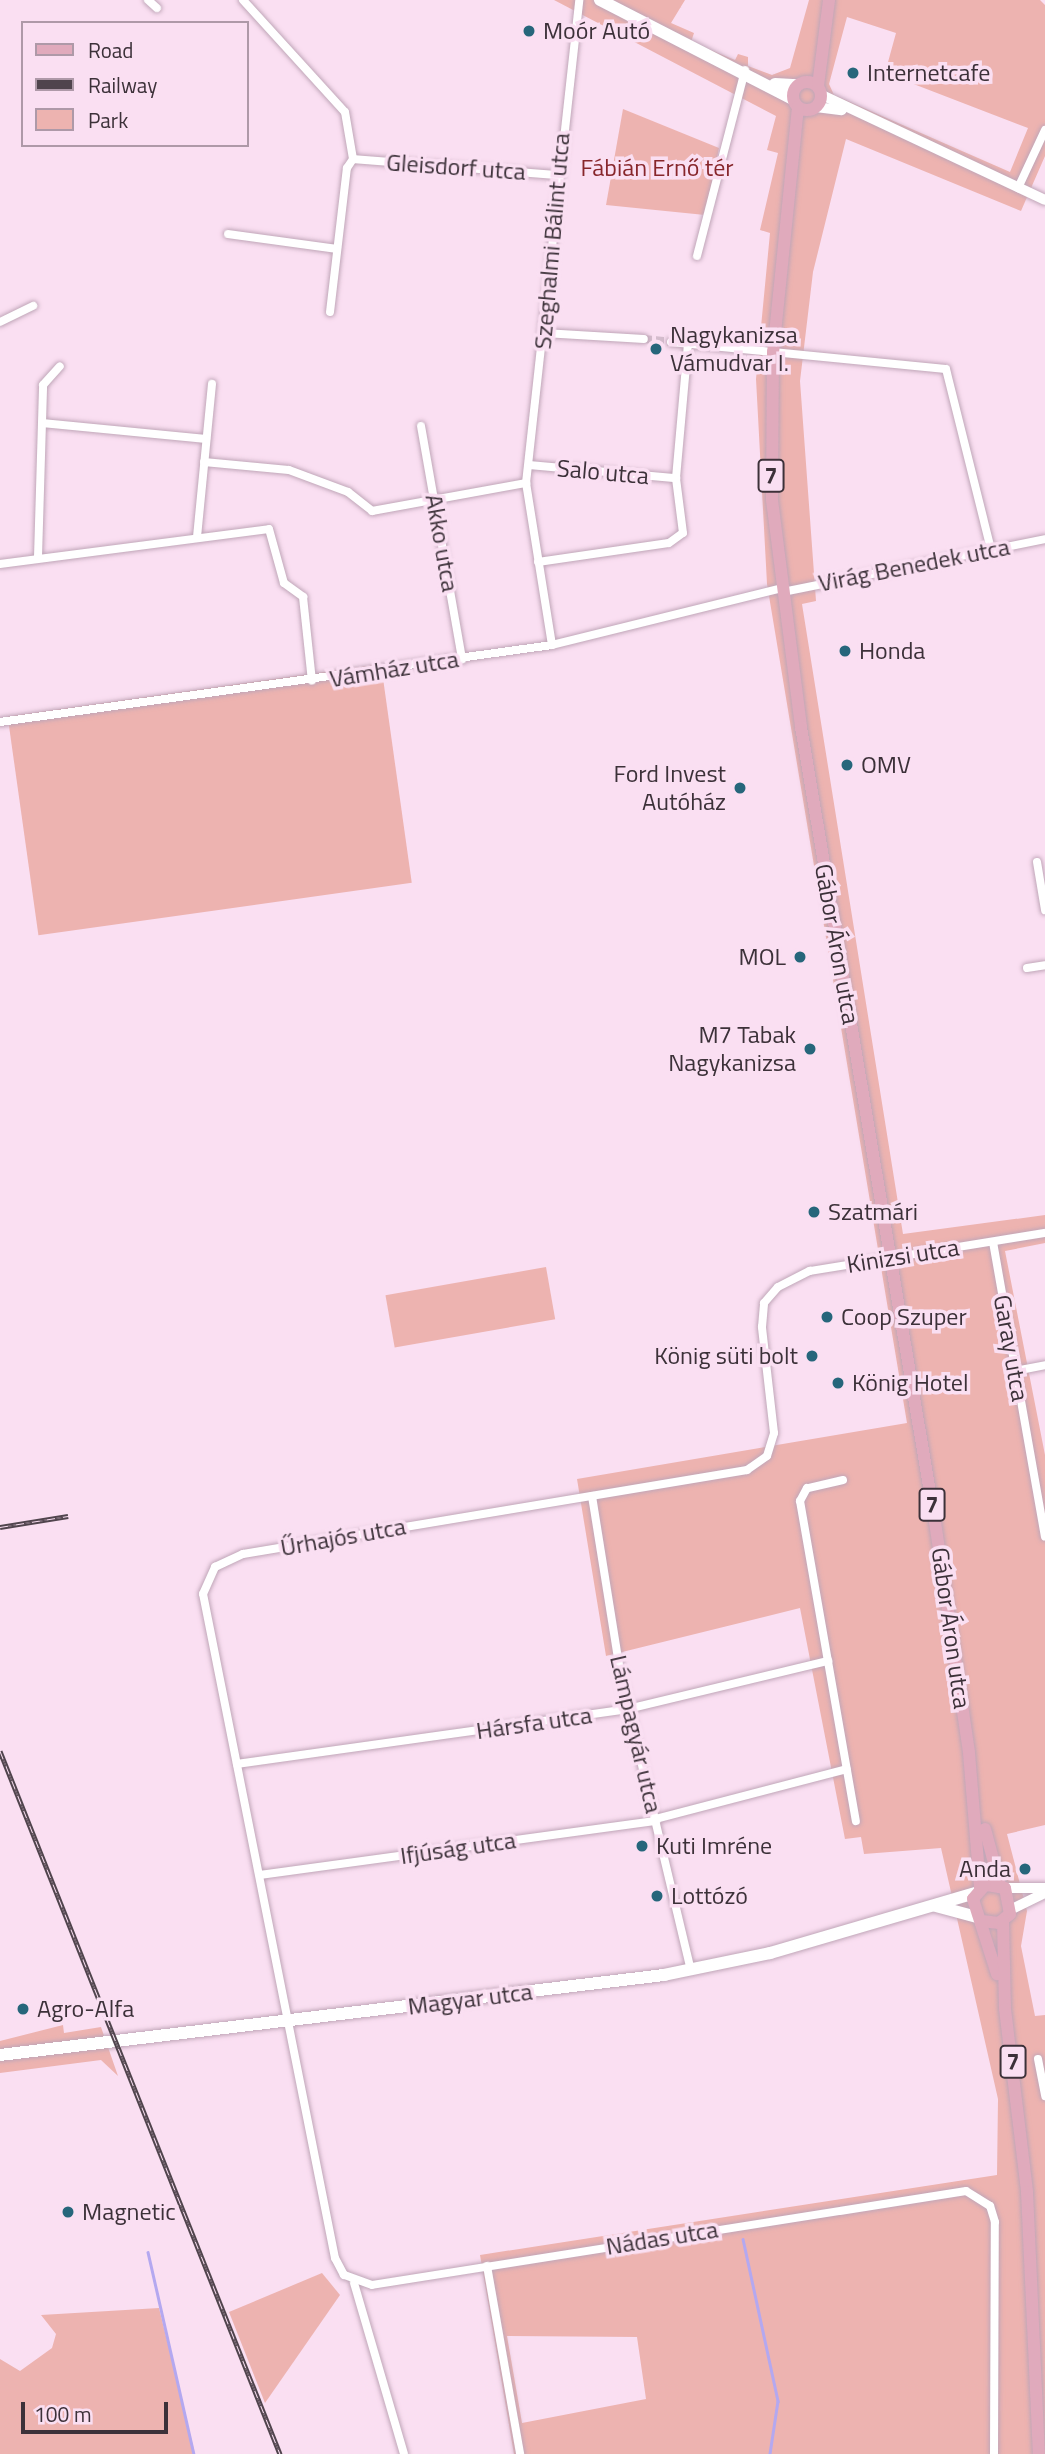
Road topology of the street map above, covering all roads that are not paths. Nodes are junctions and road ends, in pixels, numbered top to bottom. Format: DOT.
graph roads {
  1 [pos="148,0"];
  2 [pos="243,0"];
  3 [pos="579,0"];
  4 [pos="600,0"];
  5 [pos="829,0"];
  6 [pos="157,8"];
  7 [pos="745,70"];
  8 [pos="774,84"];
  9 [pos="812,94"];
  10 [pos="795,103"];
  11 [pos="1045,130"];
  12 [pos="800,132"];
  13 [pos="354,159"];
  14 [pos="558,174"];
  15 [pos="1018,188"];
  16 [pos="1045,200"];
  17 [pos="228,234"];
  18 [pos="337,249"];
  19 [pos="697,256"];
  20 [pos="33,306"];
  21 [pos="330,312"];
  22 [pos="0,322"];
  23 [pos="544,333"];
  24 [pos="644,339"];
  25 [pos="671,342"];
  26 [pos="688,343"];
  27 [pos="773,352"];
  28 [pos="60,366"];
  29 [pos="212,384"];
  30 [pos="42,423"];
  31 [pos="421,426"];
  32 [pos="206,439"];
  33 [pos="204,463"];
  34 [pos="529,465"];
  35 [pos="676,478"];
  36 [pos="526,483"];
  37 [pos="435,499"];
  38 [pos="197,537"];
  39 [pos="1045,539"];
  40 [pos="991,550"];
  41 [pos="38,557"];
  42 [pos="538,562"];
  43 [pos="0,564"];
  44 [pos="783,590"];
  45 [pos="552,645"];
  46 [pos="462,659"];
  47 [pos="312,681"];
  48 [pos="0,722"];
  49 [pos="1037,862"];
  50 [pos="1045,910"];
  51 [pos="1045,965"];
  52 [pos="1027,968"];
  53 [pos="1045,1233"];
  54 [pos="993,1242"];
  55 [pos="888,1258"];
  56 [pos="769,1296"];
  57 [pos="1045,1365"];
  58 [pos="1015,1371"];
  59 [pos="843,1480"];
  60 [pos="1041,1493"];
  61 [pos="592,1496"];
  62 [pos="1045,1536"];
  63 [pos="828,1661"];
  64 [pos="628,1709"];
  65 [pos="969,1753"];
  66 [pos="237,1764"];
  67 [pos="847,1769"];
  68 [pos="655,1820"];
  69 [pos="856,1821"];
  70 [pos="260,1875"];
  71 [pos="1002,1886"];
  72 [pos="978,1890"];
  73 [pos="1045,1890"];
  74 [pos="932,1906"];
  75 [pos="1012,1909"];
  76 [pos="980,1919"];
  77 [pos="1003,1922"];
  78 [pos="691,1970"];
  79 [pos="1005,2009"];
  80 [pos="290,2020"];
  81 [pos="0,2055"];
  82 [pos="1038,2059"];
  83 [pos="1045,2096"];
  84 [pos="487,2266"];
  85 [pos="354,2283"];
  86 [pos="404,2454"];
  87 [pos="520,2454"];
  88 [pos="994,2454"];
  89 [pos="1039,2454"];
  1 -- 6 [label="street"];
  2 -- 13 [label="street, Gleisdorf utca"];
  3 -- 14 [label="street, Szeghalmi Bálint utca"];
  4 -- 7 [label="main road"];
  5 -- 9 [label="main road, Gábor Áron utca / 7"];
  7 -- 8 [label="main road"];
  7 -- 19 [label="street"];
  8 -- 9 [label="main road"];
  8 -- 10 [label="main road"];
  9 -- 10 [label="main road, Gábor Áron utca / 7"];
  9 -- 10 [label="main road"];
  9 -- 12 [label="main road, Gábor Áron utca / 7"];
  9 -- 15 [label="street"];
  10 -- 12 [label="main road, Gábor Áron utca / 7"];
  11 -- 15 [label="street"];
  12 -- 27 [label="main road, Gábor Áron utca / 7"];
  13 -- 14 [label="street, Gleisdorf utca"];
  13 -- 18 [label="street, Gleisdorf utca"];
  14 -- 23 [label="street, Szeghalmi Bálint utca"];
  15 -- 16 [label="street"];
  17 -- 18 [label="street"];
  18 -- 21 [label="street, Gleisdorf utca"];
  20 -- 22 [label="street"];
  23 -- 24 [label="street"];
  23 -- 34 [label="street, Szeghalmi Bálint utca"];
  25 -- 26 [label="street"];
  26 -- 27 [label="street"];
  26 -- 35 [label="street"];
  27 -- 40 [label="street"];
  27 -- 44 [label="main road, Gábor Áron utca / 7"];
  28 -- 30 [label="street"];
  29 -- 32 [label="street"];
  30 -- 32 [label="street"];
  30 -- 41 [label="street"];
  31 -- 37 [label="street, Akko utca"];
  32 -- 33 [label="street"];
  33 -- 37 [label="street"];
  33 -- 38 [label="street"];
  34 -- 35 [label="street, Salo utca"];
  34 -- 36 [label="street, Szeghalmi Bálint utca"];
  35 -- 42 [label="street"];
  36 -- 37 [label="street"];
  36 -- 42 [label="street, Szeghalmi Bálint utca"];
  37 -- 46 [label="street, Akko utca"];
  38 -- 41 [label="street"];
  38 -- 47 [label="street"];
  39 -- 40 [label="street, Virág Benedek utca"];
  40 -- 44 [label="street, Virág Benedek utca"];
  41 -- 43 [label="street"];
  42 -- 45 [label="street, Szeghalmi Bálint utca"];
  44 -- 45 [label="street, Vámház utca"];
  44 -- 55 [label="main road, Gábor Áron utca / 7"];
  45 -- 46 [label="street, Vámház utca"];
  46 -- 47 [label="street, Vámház utca"];
  47 -- 48 [label="street, Vámház utca"];
  49 -- 50 [label="street"];
  51 -- 52 [label="street"];
  53 -- 54 [label="street, Kinizsi utca"];
  54 -- 55 [label="street, Kinizsi utca"];
  54 -- 58 [label="street, Garay utca"];
  55 -- 56 [label="street, Kinizsi utca"];
  55 -- 65 [label="main road, Gábor Áron utca / 7"];
  56 -- 61 [label="street, Űrhajós utca"];
  57 -- 58 [label="street"];
  58 -- 60 [label="street, Garay utca"];
  59 -- 63 [label="street"];
  60 -- 62 [label="street, Garay utca"];
  61 -- 64 [label="street, Lámpagyár utca"];
  61 -- 66 [label="street, Űrhajós utca"];
  63 -- 64 [label="street, Hársfa utca"];
  63 -- 67 [label="street"];
  64 -- 66 [label="street, Hársfa utca"];
  64 -- 68 [label="street, Lámpagyár utca"];
  65 -- 71 [label="main road, Gábor Áron utca / 7"];
  65 -- 72 [label="main road, Gábor Áron utca / 7"];
  66 -- 70 [label="street, Űrhajós utca"];
  67 -- 68 [label="street, Ifjúság utca"];
  67 -- 69 [label="street"];
  68 -- 70 [label="street, Ifjúság utca"];
  68 -- 78 [label="street, Lámpagyár utca"];
  70 -- 80 [label="street, Űrhajós utca"];
  71 -- 72 [label="main road"];
  71 -- 73 [label="street"];
  71 -- 75 [label="main road, 7"];
  72 -- 74 [label="main road, Magyar utca"];
  72 -- 76 [label="main road, 7"];
  73 -- 75 [label="street"];
  74 -- 76 [label="main road, Magyar utca"];
  74 -- 78 [label="main road, Magyar utca"];
  75 -- 77 [label="main road"];
  76 -- 77 [label="main road"];
  76 -- 79 [label="main road, 7"];
  77 -- 79 [label="main road, 7"];
  78 -- 80 [label="main road, Magyar utca"];
  79 -- 89 [label="main road, 7"];
  80 -- 81 [label="main road, Magyar utca"];
  80 -- 85 [label="street"];
  82 -- 83 [label="street"];
  84 -- 85 [label="street, Nádas utca"];
  84 -- 87 [label="street"];
  84 -- 88 [label="street, Nádas utca"];
  85 -- 86 [label="street"];
}
